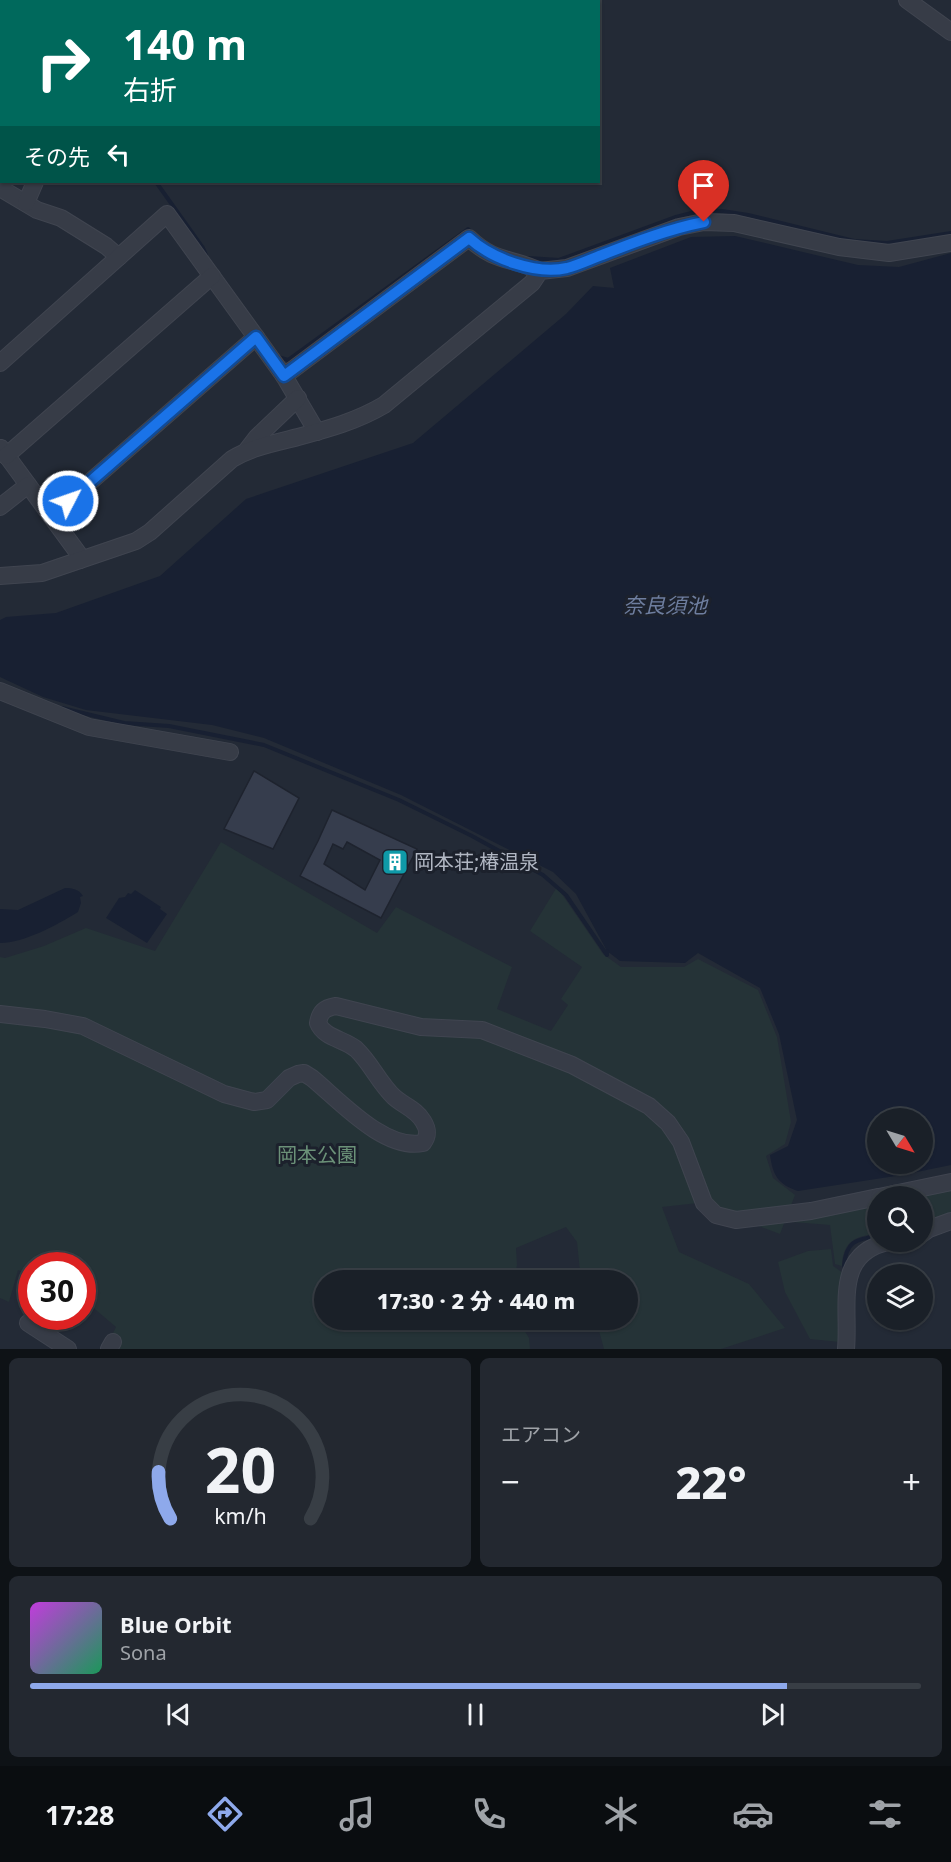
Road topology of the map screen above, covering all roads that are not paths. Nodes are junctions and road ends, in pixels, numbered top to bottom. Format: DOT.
graph roads {
  1 [pos="908,0"];
  2 [pos="951,32"];
  3 [pos="35,183"];
  4 [pos="0,188"];
  5 [pos="26,203"];
  6 [pos="951,243"];
  7 [pos="119,257"];
  8 [pos="540,271"];
  9 [pos="212,276"];
  10 [pos="256,337"];
  11 [pos="0,363"];
  12 [pos="284,376"];
  13 [pos="298,398"];
  14 [pos="317,432"];
  15 [pos="247,450"];
  16 [pos="3,452"];
  17 [pos="28,485"];
  18 [pos="0,507"];
  19 [pos="51,516"];
  20 [pos="80,560"];
  21 [pos="0,576"];
  22 [pos="0,691"];
  23 [pos="230,752"];
  24 [pos="0,1014"];
  25 [pos="951,1182"];
  26 [pos="932,1186"];
  27 [pos="867,1199"];
  28 [pos="951,1221"];
  29 [pos="933,1228"];
  30 [pos="867,1249"];
  31 [pos="39,1330"];
  32 [pos="842,1348"];
  33 [pos="68,1349"];
  1 -- 2 [label="street"];
  3 -- 5 [label="street"];
  4 -- 5 [label="street"];
  5 -- 7 [label="street"];
  6 -- 8 [label="street"];
  7 -- 9 [label="street"];
  7 -- 11 [label="street"];
  8 -- 12 [label="street"];
  8 -- 14 [label="street"];
  9 -- 10 [label="street"];
  9 -- 16 [label="street"];
  10 -- 12 [label="street"];
  10 -- 19 [label="street"];
  12 -- 13 [label="street"];
  13 -- 14 [label="street"];
  13 -- 15 [label="street"];
  14 -- 15 [label="street"];
  15 -- 20 [label="street"];
  16 -- 17 [label="street"];
  17 -- 18 [label="street"];
  17 -- 19 [label="street"];
  19 -- 20 [label="street"];
  20 -- 21 [label="street"];
  22 -- 23 [label="street"];
  24 -- 27 [label="street"];
  25 -- 26 [label="street"];
  28 -- 29 [label="street"];
  30 -- 32 [label="street"];
  31 -- 33 [label="street"];
}
